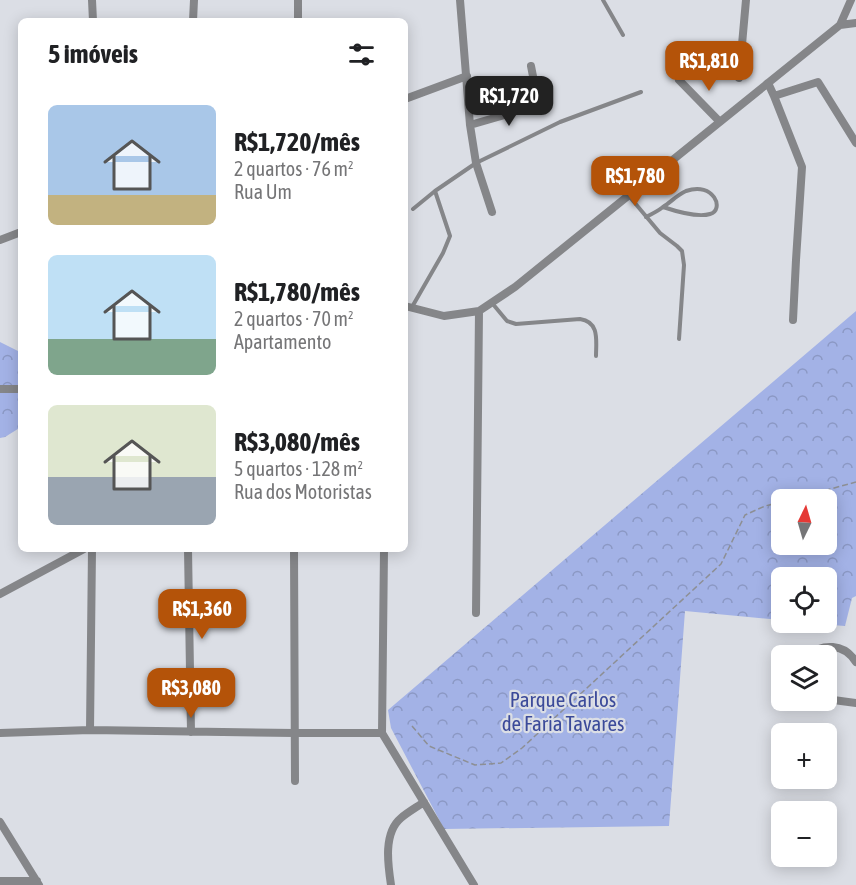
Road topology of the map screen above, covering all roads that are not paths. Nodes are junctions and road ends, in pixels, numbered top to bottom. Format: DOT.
graph roads {
  1 [pos="92,0"];
  2 [pos="194,0"];
  3 [pos="298,0"];
  4 [pos="460,0"];
  5 [pos="603,0"];
  6 [pos="746,0"];
  7 [pos="851,0"];
  8 [pos="93,18"];
  9 [pos="193,18"];
  10 [pos="298,18"];
  11 [pos="856,22"];
  12 [pos="840,25"];
  13 [pos="622,35"];
  14 [pos="531,66"];
  15 [pos="467,76"];
  16 [pos="739,78"];
  17 [pos="679,80"];
  18 [pos="768,83"];
  19 [pos="641,92"];
  20 [pos="774,96"];
  21 [pos="408,98"];
  22 [pos="720,122"];
  23 [pos="470,125"];
  24 [pos="856,143"];
  25 [pos="476,163"];
  26 [pos="435,191"];
  27 [pos="629,195"];
  28 [pos="663,207"];
  29 [pos="413,209"];
  30 [pos="492,212"];
  31 [pos="646,217"];
  32 [pos="18,233"];
  33 [pos="0,240"];
  34 [pos="492,302"];
  35 [pos="408,307"];
  36 [pos="479,311"];
  37 [pos="793,320"];
  38 [pos="679,339"];
  39 [pos="596,356"];
  40 [pos="0,389"];
  41 [pos="18,389"];
  42 [pos="78,552"];
  43 [pos="92,552"];
  44 [pos="188,552"];
  45 [pos="294,552"];
  46 [pos="384,552"];
  47 [pos="0,594"];
  48 [pos="476,614"];
  49 [pos="837,646"];
  50 [pos="856,662"];
  51 [pos="837,700"];
  52 [pos="856,703"];
  53 [pos="90,730"];
  54 [pos="191,732"];
  55 [pos="294,733"];
  56 [pos="382,733"];
  57 [pos="0,734"];
  58 [pos="296,781"];
  59 [pos="424,802"];
  60 [pos="0,822"];
  61 [pos="0,881"];
  62 [pos="38,883"];
  63 [pos="389,883"];
  64 [pos="474,885"];
  1 -- 8 [label="street"];
  2 -- 9 [label="street"];
  3 -- 10 [label="street"];
  4 -- 15 [label="street"];
  5 -- 13 [label="lane"];
  6 -- 16 [label="street"];
  7 -- 12 [label="street"];
  11 -- 12 [label="street"];
  12 -- 18 [label="street"];
  14 -- 23 [label="street"];
  15 -- 21 [label="street"];
  15 -- 23 [label="street"];
  17 -- 22 [label="street"];
  18 -- 20 [label="street"];
  18 -- 22 [label="street"];
  19 -- 25 [label="lane"];
  20 -- 24 [label="street"];
  20 -- 37 [label="street"];
  22 -- 27 [label="street"];
  23 -- 25 [label="street"];
  25 -- 26 [label="lane"];
  25 -- 30 [label="street"];
  26 -- 29 [label="lane"];
  26 -- 35 [label="lane"];
  27 -- 31 [label="lane"];
  27 -- 34 [label="street"];
  28 -- 28 [label="lane"];
  28 -- 31 [label="lane"];
  31 -- 38 [label="lane"];
  32 -- 33 [label="street"];
  34 -- 36 [label="street"];
  34 -- 39 [label="lane"];
  35 -- 36 [label="street"];
  36 -- 48 [label="street"];
  40 -- 41 [label="street"];
  42 -- 47 [label="street"];
  43 -- 53 [label="street"];
  44 -- 54 [label="street"];
  45 -- 55 [label="street"];
  46 -- 56 [label="street"];
  49 -- 50 [label="street"];
  51 -- 52 [label="street"];
  53 -- 54 [label="street"];
  53 -- 57 [label="street"];
  54 -- 55 [label="street"];
  55 -- 56 [label="street"];
  55 -- 58 [label="street"];
  56 -- 59 [label="street"];
  59 -- 63 [label="street"];
  59 -- 64 [label="street"];
  60 -- 62 [label="street"];
  61 -- 62 [label="street"];
}
